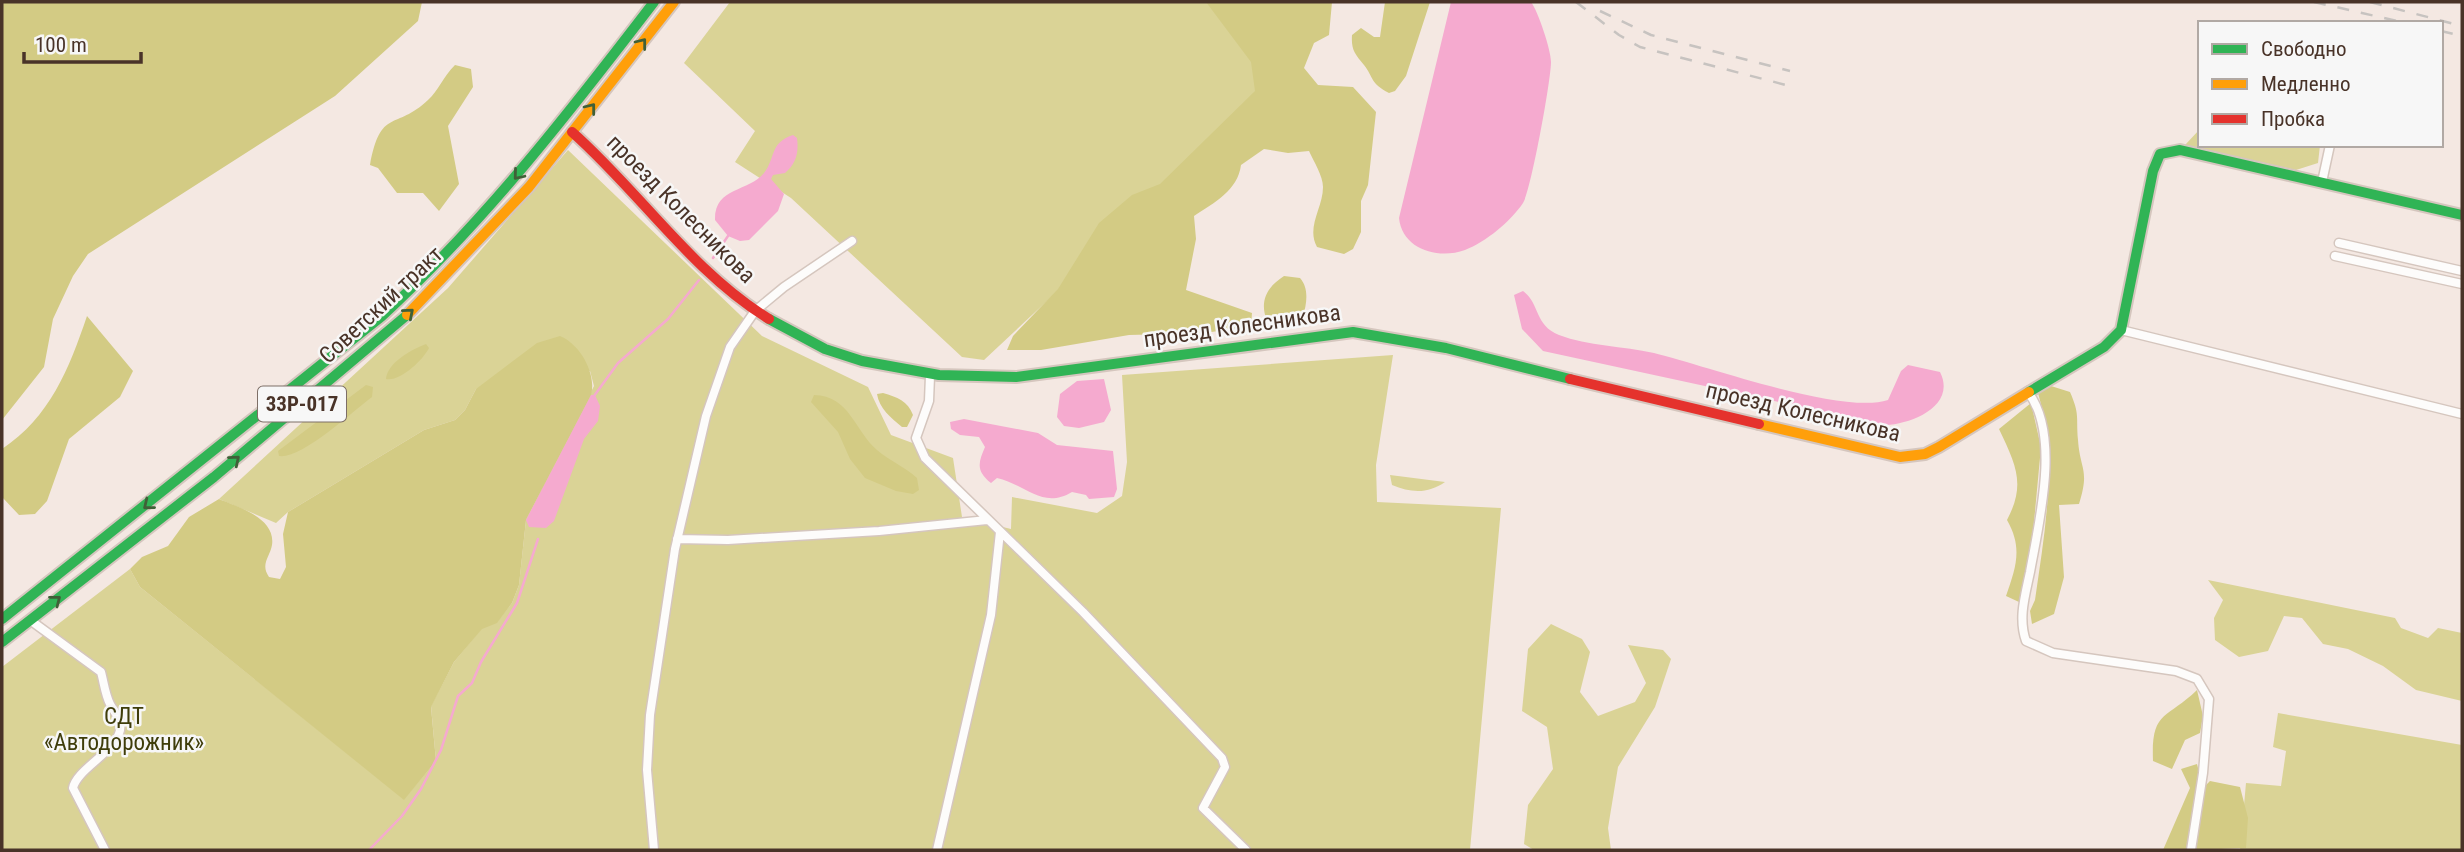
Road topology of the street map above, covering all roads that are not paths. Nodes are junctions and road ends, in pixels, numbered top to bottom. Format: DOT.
graph roads {
  1 [pos="654,2"];
  2 [pos="674,2"];
  3 [pos="561,122"];
  4 [pos="572,132"];
  5 [pos="2330,147"];
  6 [pos="2322,182"];
  7 [pos="2462,215"];
  8 [pos="852,241"];
  9 [pos="2339,243"];
  10 [pos="2335,256"];
  11 [pos="2462,271"];
  12 [pos="2462,284"];
  13 [pos="755,311"];
  14 [pos="2120,330"];
  15 [pos="930,376"];
  16 [pos="2028,391"];
  17 [pos="2462,414"];
  18 [pos="987,520"];
  19 [pos="1000,532"];
  20 [pos="677,539"];
  21 [pos="2,619"];
  22 [pos="30,620"];
  23 [pos="2,642"];
  24 [pos="105,850"];
  25 [pos="654,850"];
  26 [pos="937,850"];
  27 [pos="1245,850"];
  28 [pos="2191,850"];
  1 -- 3 [label="main road, Советский тракт / 33Р-017"];
  4 -- 2 [label="main road, Советский тракт / 33Р-017, one-way"];
  3 -- 4 [label="main road, проезд Колесникова"];
  3 -- 21 [label="main road, Советский тракт / 33Р-017, one-way"];
  4 -- 13 [label="main road, проезд Колесникова"];
  22 -- 4 [label="main road, Советский тракт / 33Р-017, one-way"];
  5 -- 6 [label="street"];
  6 -- 7 [label="main road"];
  6 -- 14 [label="main road"];
  8 -- 13 [label="street"];
  9 -- 11 [label="street"];
  10 -- 12 [label="street"];
  13 -- 15 [label="main road, проезд Колесникова"];
  13 -- 20 [label="street"];
  14 -- 16 [label="main road, проезд Колесникова"];
  14 -- 17 [label="street"];
  15 -- 16 [label="main road, проезд Колесникова"];
  15 -- 18 [label="street"];
  16 -- 28 [label="street"];
  18 -- 19 [label="street"];
  18 -- 20 [label="street"];
  19 -- 26 [label="street"];
  19 -- 27 [label="street"];
  20 -- 25 [label="street"];
  22 -- 23 [label="main road, Советский тракт / 33Р-017"];
  22 -- 24 [label="street"];
}
